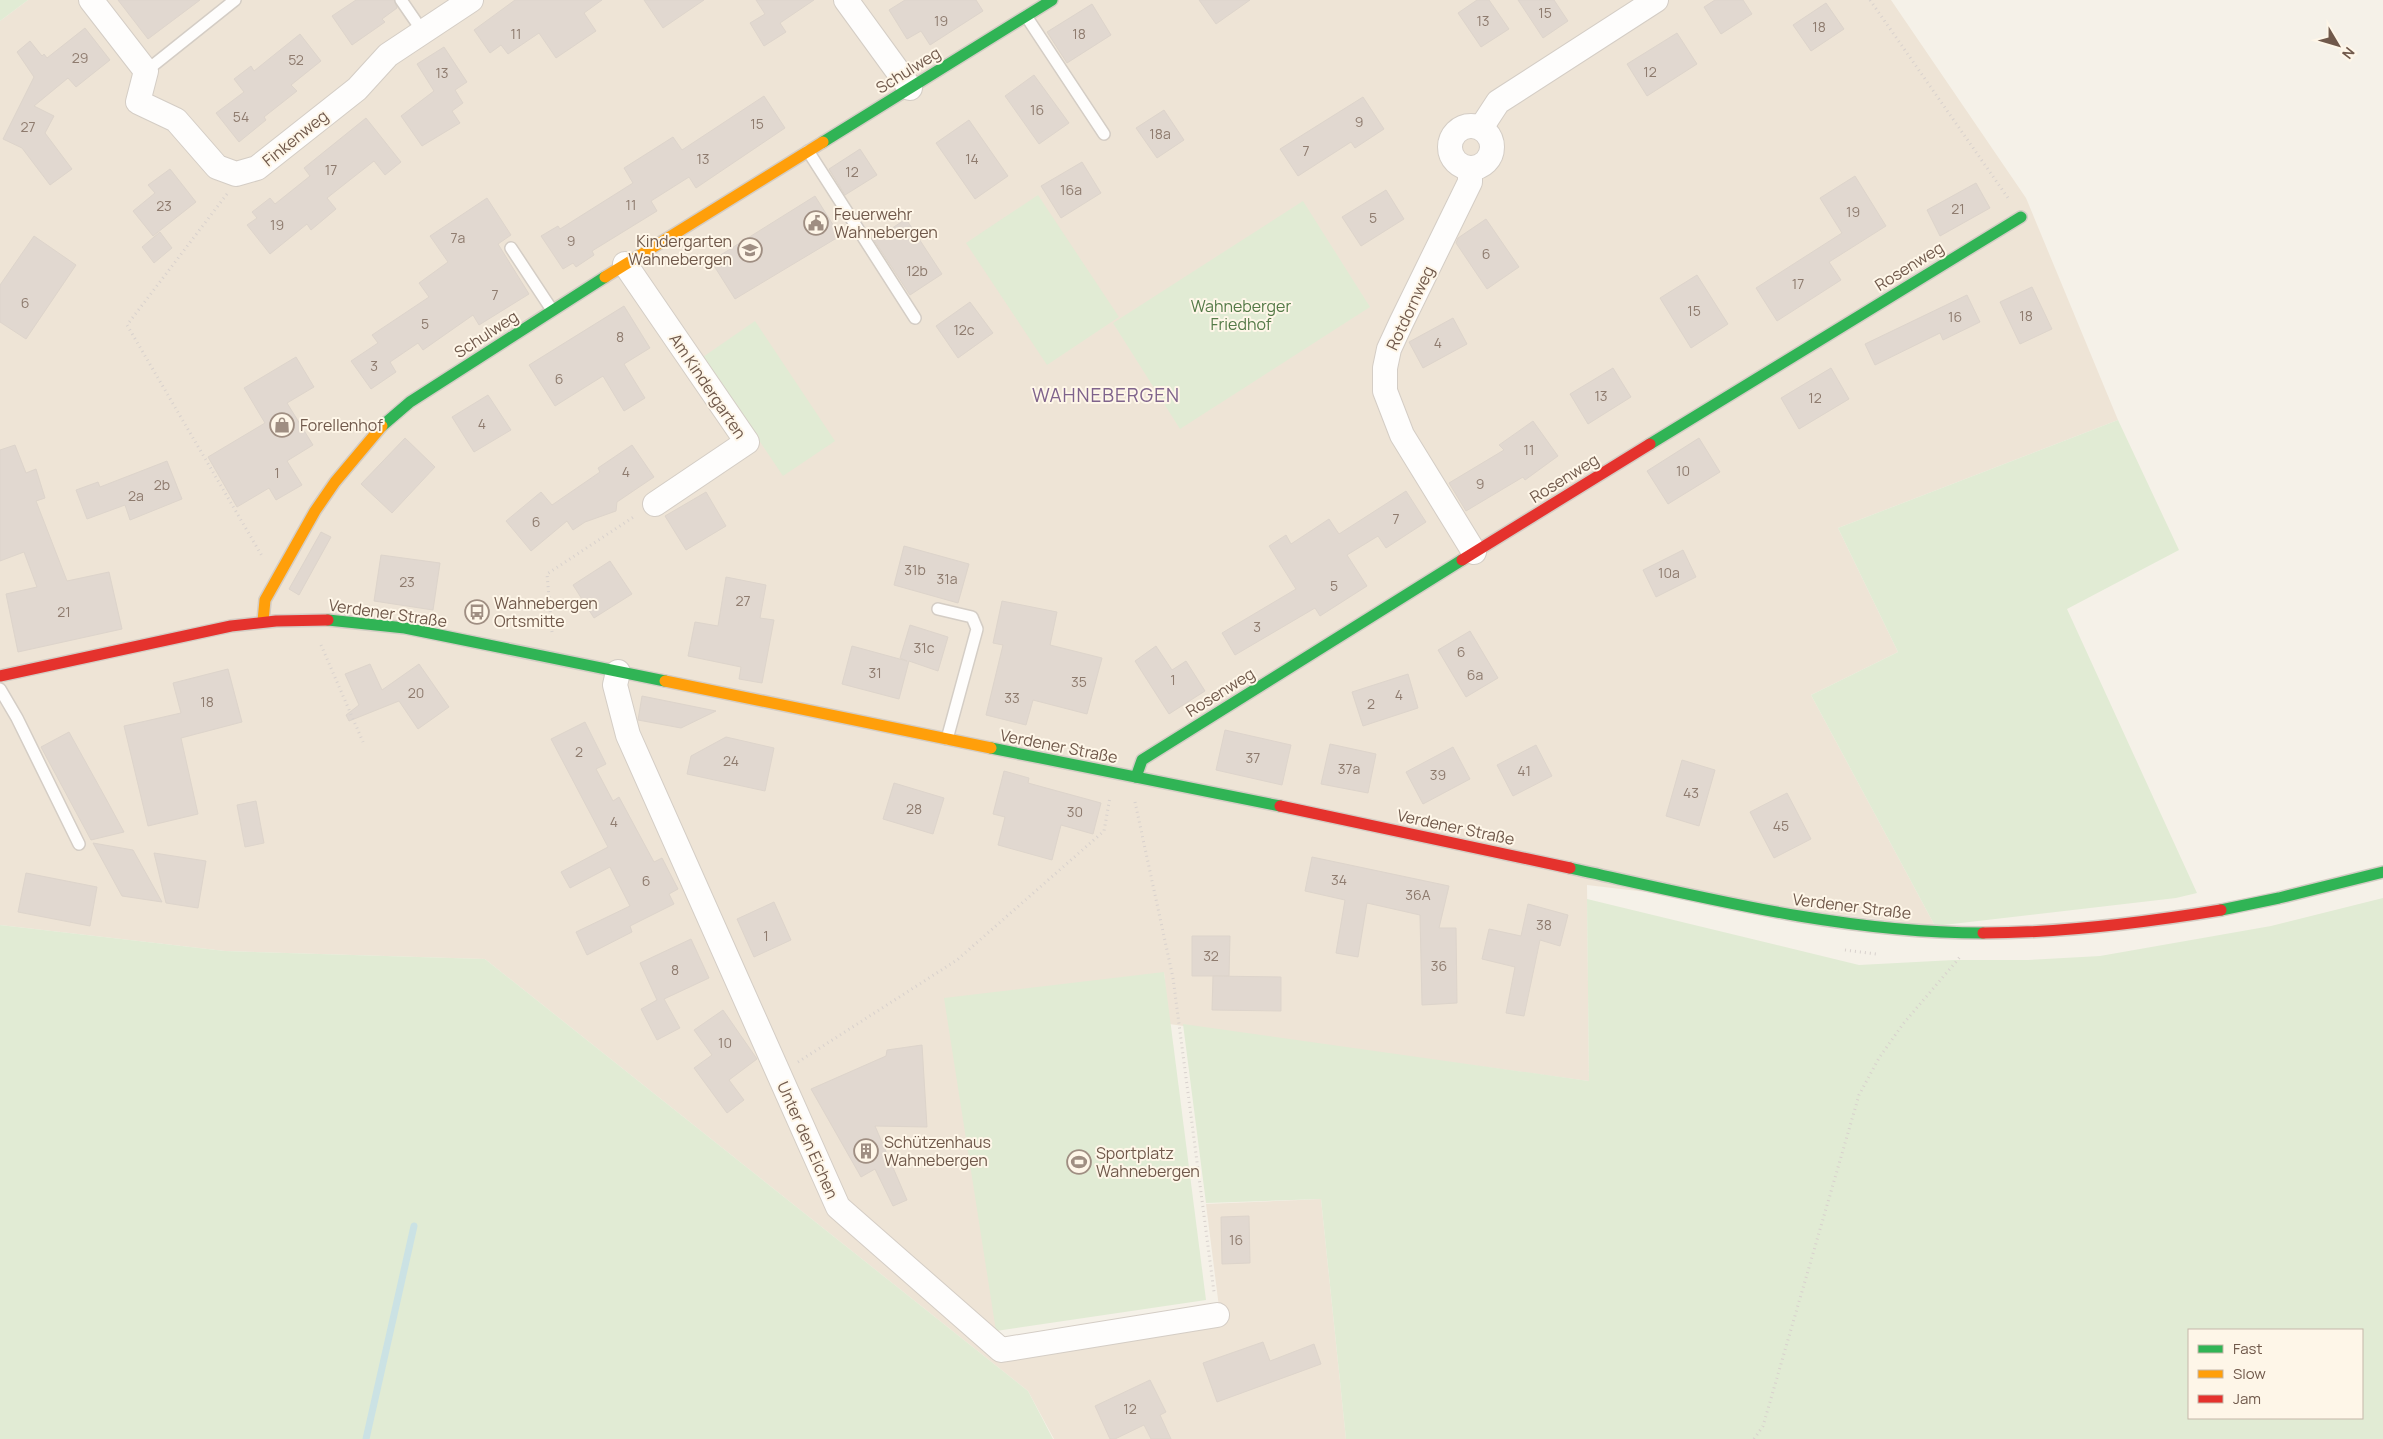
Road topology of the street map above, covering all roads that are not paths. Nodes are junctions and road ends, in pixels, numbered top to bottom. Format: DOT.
graph roads {
  1 [pos="91,0"];
  2 [pos="235,0"];
  3 [pos="401,0"];
  4 [pos="470,0"];
  5 [pos="846,0"];
  6 [pos="1052,0"];
  7 [pos="1656,0"];
  8 [pos="1026,16"];
  9 [pos="423,32"];
  10 [pos="146,71"];
  11 [pos="910,88"];
  12 [pos="1104,134"];
  13 [pos="808,151"];
  14 [pos="2021,217"];
  15 [pos="510,248"];
  16 [pos="625,264"];
  17 [pos="552,310"];
  18 [pos="915,318"];
  19 [pos="654,504"];
  20 [pos="1474,552"];
  21 [pos="938,609"];
  22 [pos="262,621"];
  23 [pos="618,672"];
  24 [pos="0,676"];
  25 [pos="0,689"];
  26 [pos="947,741"];
  27 [pos="1136,777"];
  28 [pos="79,844"];
  29 [pos="2383,872"];
  30 [pos="1216,1315"];
  1 -- 10 [label="street"];
  2 -- 10 [label="lane"];
  3 -- 9 [label="lane"];
  4 -- 9 [label="street, Finkenweg"];
  5 -- 11 [label="street"];
  6 -- 8 [label="street, Schulweg"];
  7 -- 20 [label="street, Rotdornweg"];
  8 -- 11 [label="street, Schulweg"];
  8 -- 12 [label="lane"];
  9 -- 10 [label="street, Finkenweg"];
  11 -- 13 [label="street, Schulweg"];
  13 -- 16 [label="street, Schulweg"];
  13 -- 18 [label="lane"];
  14 -- 20 [label="street, Rosenweg"];
  15 -- 17 [label="lane"];
  16 -- 17 [label="street, Schulweg"];
  16 -- 19 [label="street, Am Kindergarten"];
  17 -- 22 [label="street, Schulweg"];
  20 -- 27 [label="street, Rosenweg"];
  21 -- 26 [label="lane"];
  22 -- 23 [label="street, Verdener Straße"];
  22 -- 24 [label="street, Verdener Straße"];
  23 -- 26 [label="street, Verdener Straße"];
  23 -- 30 [label="street, Unter den Eichen"];
  25 -- 28 [label="lane"];
  26 -- 27 [label="street, Verdener Straße"];
  27 -- 29 [label="street, Verdener Straße"];
}
